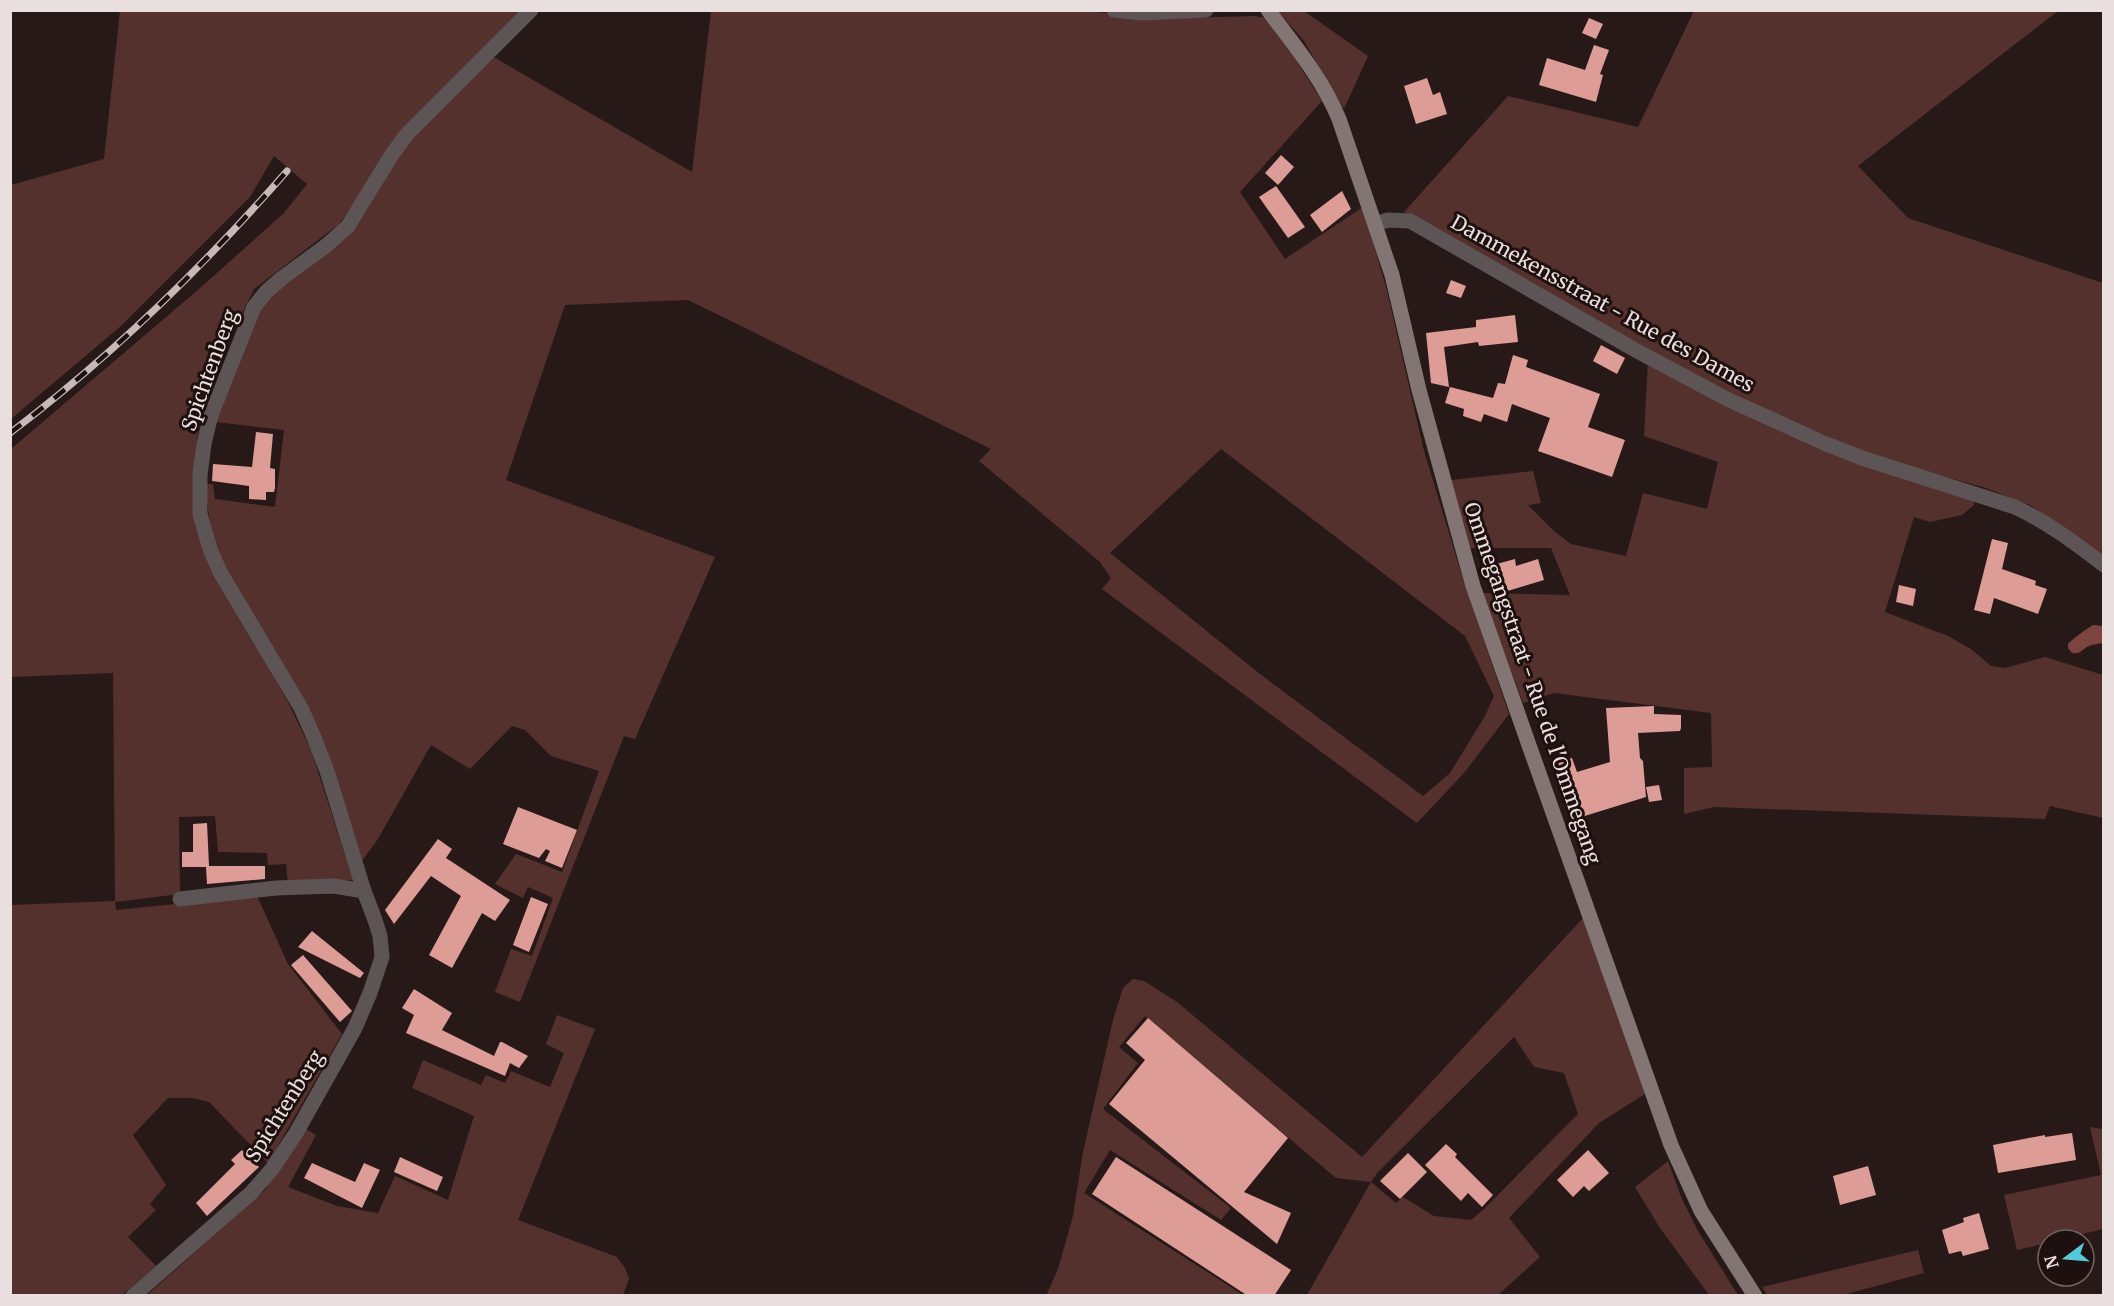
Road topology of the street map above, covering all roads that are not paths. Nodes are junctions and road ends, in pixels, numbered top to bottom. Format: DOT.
graph roads {
  1 [pos="531,10"];
  2 [pos="1114,10"];
  3 [pos="1206,10"];
  4 [pos="1269,10"];
  5 [pos="1375,224"];
  6 [pos="2103,564"];
  7 [pos="364,891"];
  8 [pos="180,899"];
  9 [pos="133,1296"];
  10 [pos="1755,1296"];
  1 -- 7 [label="street, Spichtenberg"];
  2 -- 3 [label="street"];
  4 -- 5 [label="main road, Ommegangstraat - Rue de l'Ommegang"];
  5 -- 6 [label="street, Dammekensstraat - Rue des Dames"];
  5 -- 10 [label="main road, Ommegangstraat - Rue de l'Ommegang"];
  7 -- 8 [label="street"];
  7 -- 9 [label="street, Spichtenberg"];
}
